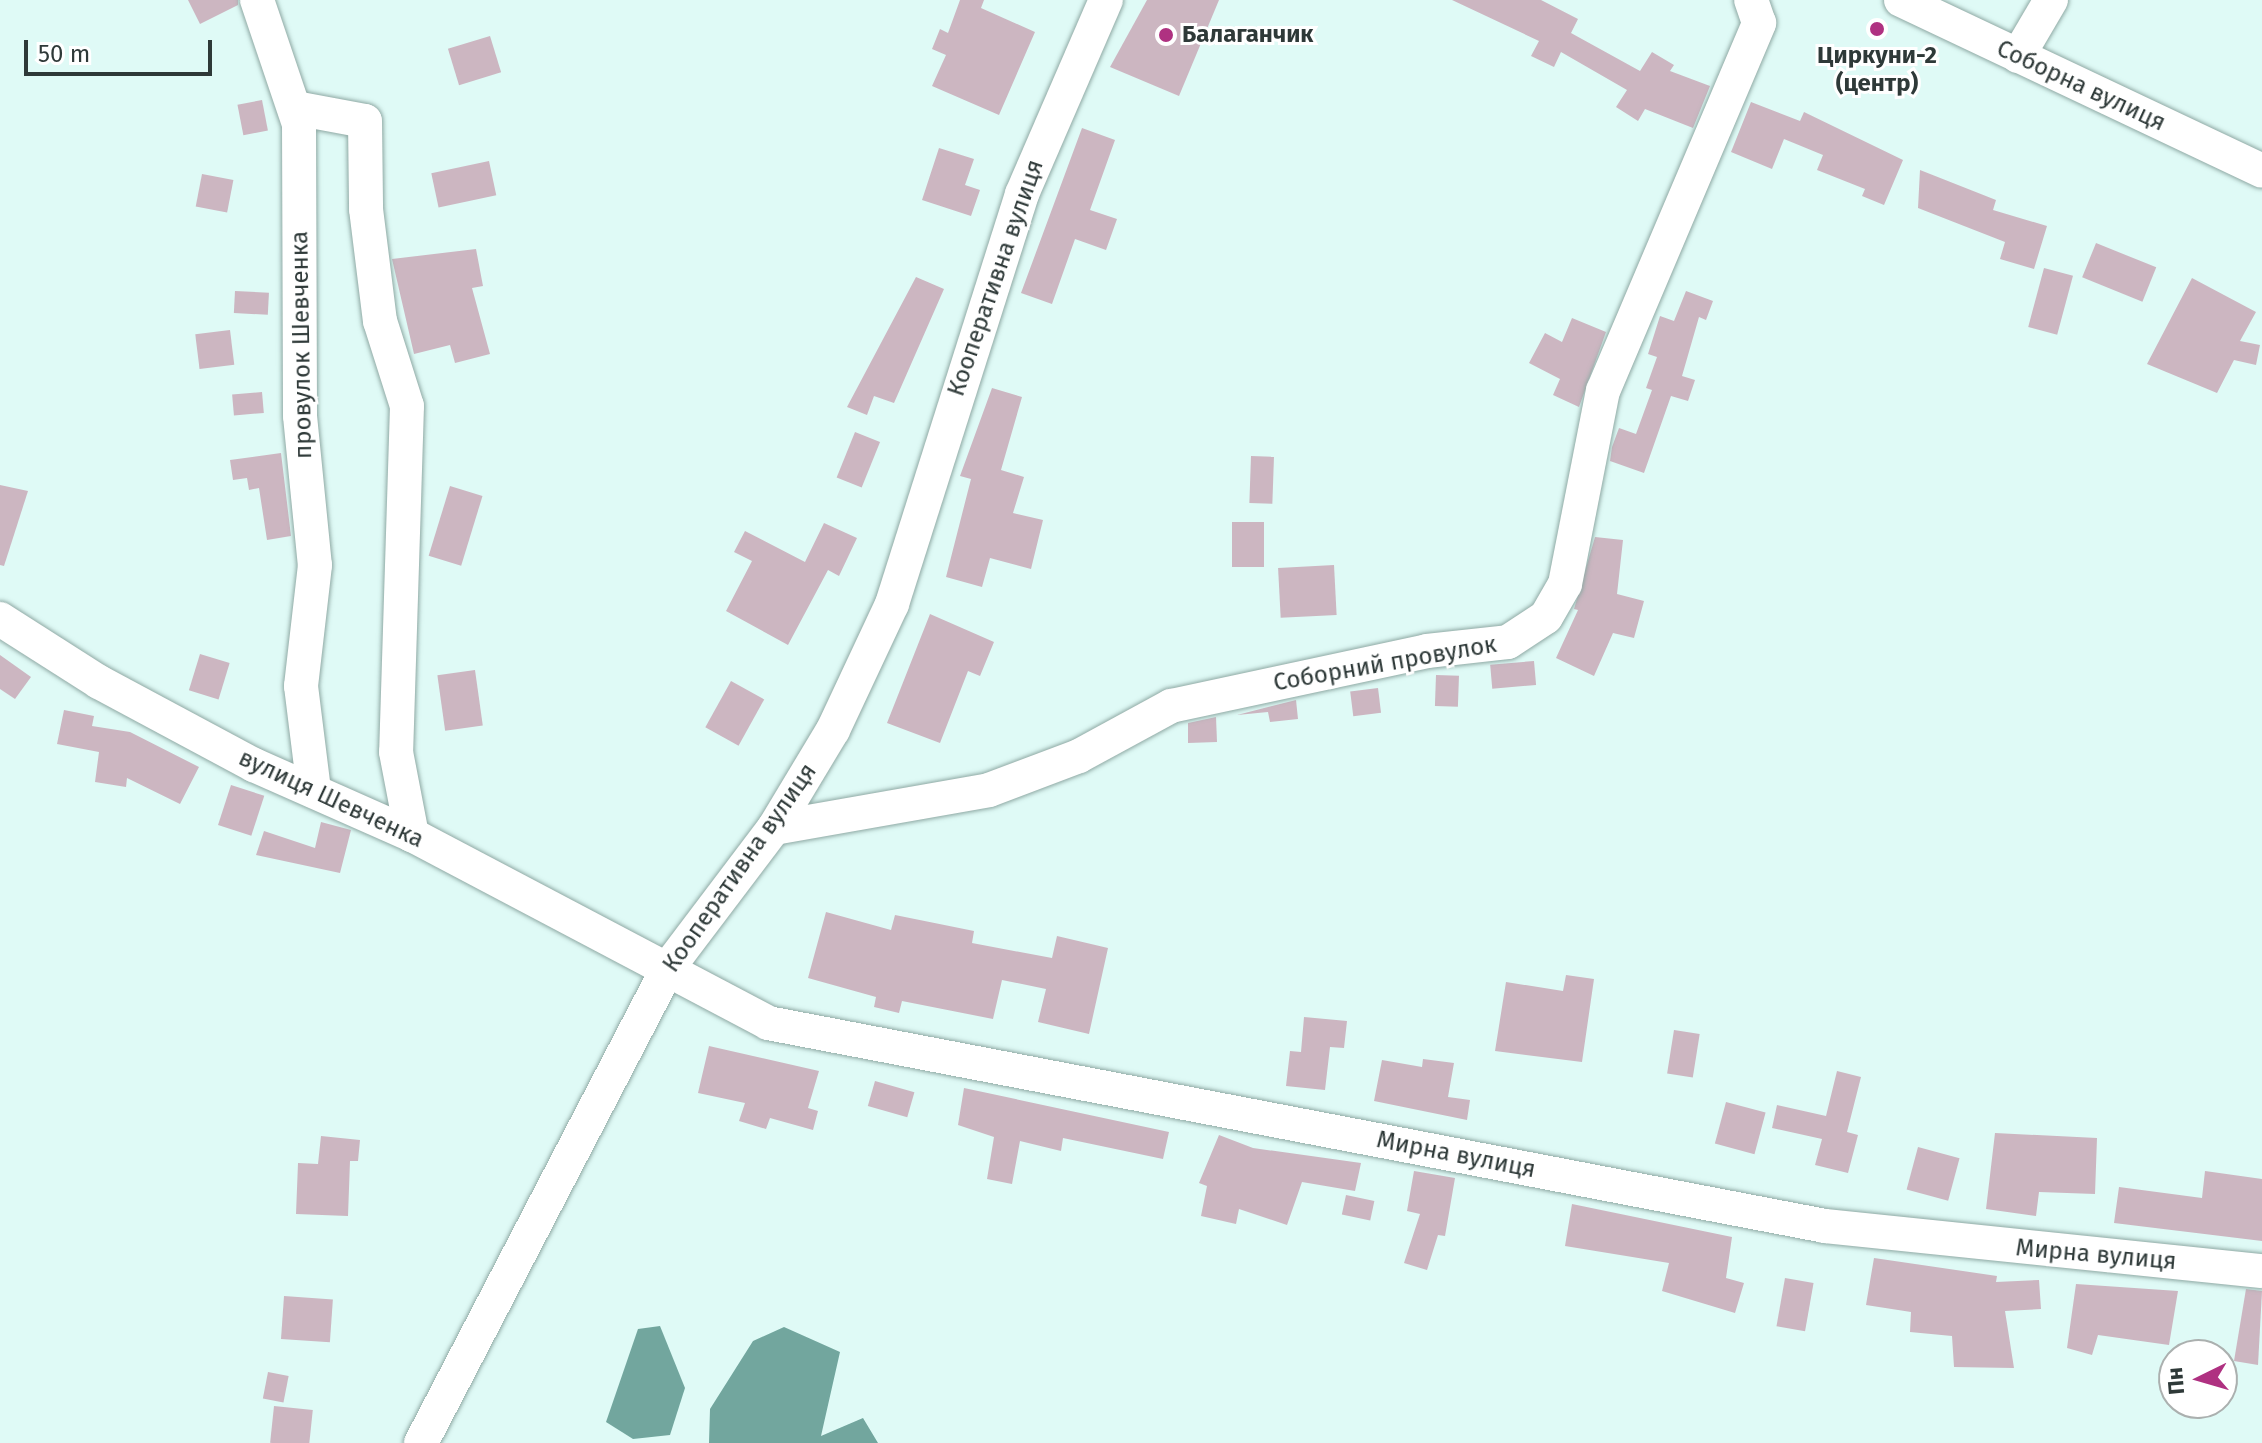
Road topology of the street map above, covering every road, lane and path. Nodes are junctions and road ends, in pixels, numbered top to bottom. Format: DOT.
graph roads {
  1 [pos="257,0"];
  2 [pos="1106,0"];
  3 [pos="1751,0"];
  4 [pos="2051,0"];
  5 [pos="1918,4"];
  6 [pos="2018,56"];
  7 [pos="295,108"];
  8 [pos="2262,171"];
  9 [pos="0,619"];
  10 [pos="314,791"];
  11 [pos="774,828"];
  12 [pos="412,835"];
  13 [pos="668,968"];
  14 [pos="2262,1271"];
  15 [pos="421,1443"];
  1 -- 7 [label="street, провулок Шевченка"];
  2 -- 11 [label="street, Кооперативна вулиця"];
  3 -- 11 [label="street, Соборний провулок"];
  4 -- 6 [label="street"];
  5 -- 6 [label="street, Соборна вулиця"];
  6 -- 8 [label="street, Соборна вулиця"];
  7 -- 10 [label="street, провулок Шевченка"];
  7 -- 12 [label="street"];
  9 -- 10 [label="street, вулиця Шевченка"];
  10 -- 12 [label="street, вулиця Шевченка"];
  11 -- 13 [label="street, Кооперативна вулиця"];
  12 -- 13 [label="street, вулиця Шевченка"];
  13 -- 14 [label="street, Мирна вулиця"];
  13 -- 15 [label="street, Кооперативна вулиця"];
}
